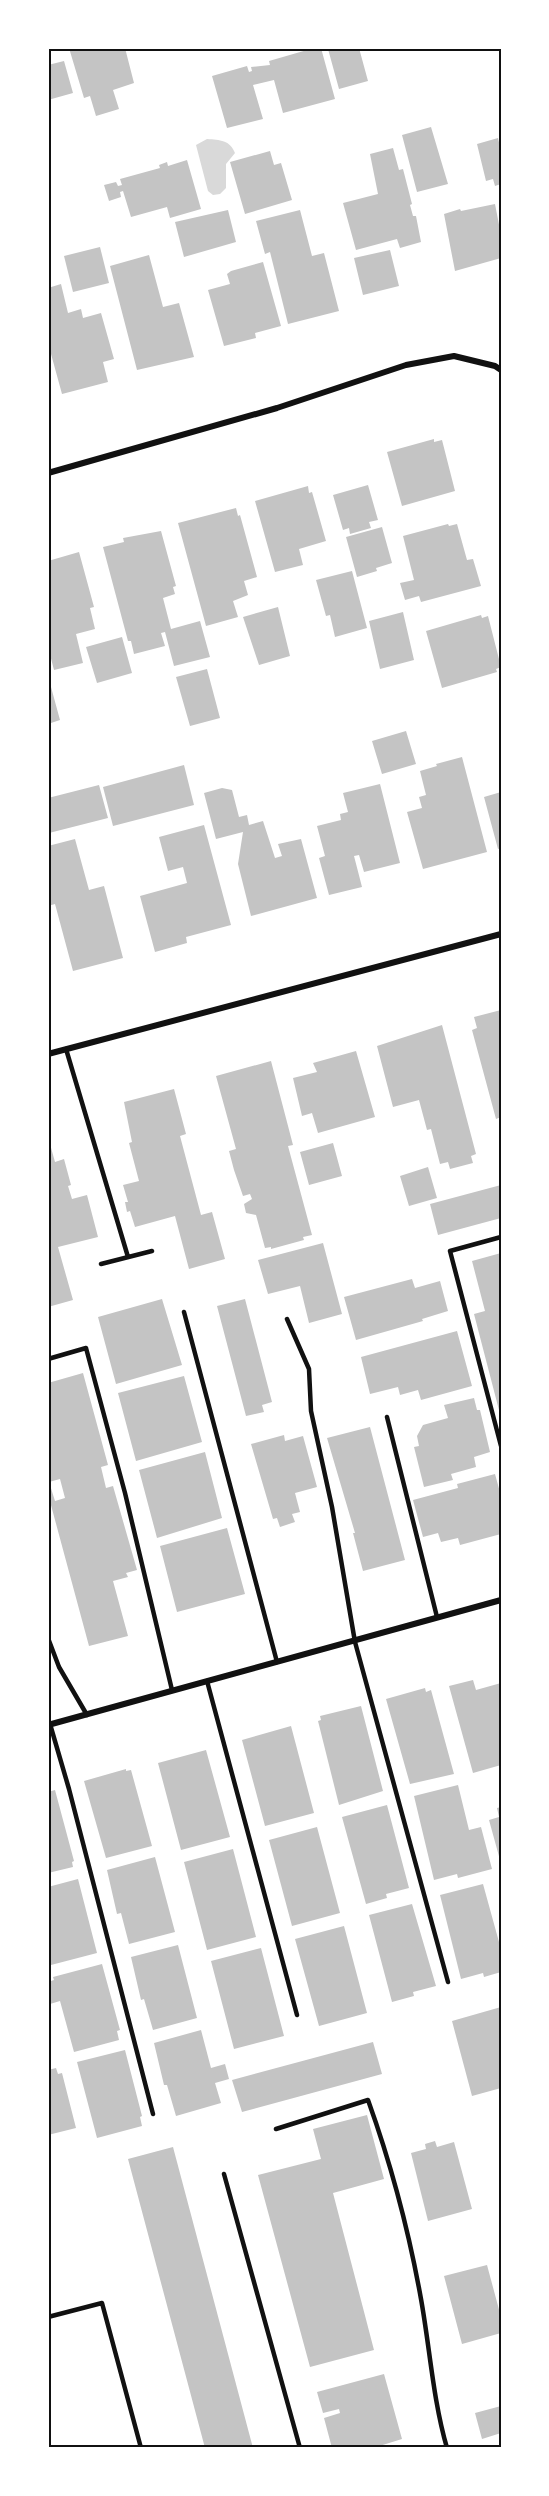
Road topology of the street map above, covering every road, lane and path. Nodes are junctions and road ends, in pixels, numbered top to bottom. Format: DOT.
graph roads {
  1 [pos="498,368"];
  2 [pos="48,473"];
  3 [pos="501,933"];
  4 [pos="66,1049"];
  5 [pos="48,1054"];
  6 [pos="501,1237"];
  7 [pos="152,1251"];
  8 [pos="128,1257"];
  9 [pos="101,1264"];
  10 [pos="184,1312"];
  11 [pos="287,1319"];
  12 [pos="48,1359"];
  13 [pos="387,1417"];
  14 [pos="501,1446"];
  15 [pos="501,1601"];
  16 [pos="437,1617"];
  17 [pos="48,1638"];
  18 [pos="355,1642"];
  19 [pos="277,1662"];
  20 [pos="207,1681"];
  21 [pos="172,1690"];
  22 [pos="87,1715"];
  23 [pos="49,1724"];
  24 [pos="448,1983"];
  25 [pos="297,2015"];
  26 [pos="153,2114"];
  27 [pos="276,2129"];
  28 [pos="224,2174"];
  29 [pos="48,2317"];
  30 [pos="141,2448"];
  31 [pos="300,2448"];
  32 [pos="447,2448"];
  1 -- 2 [label="street"];
  3 -- 4 [label="street"];
  4 -- 5 [label="street"];
  4 -- 8 [label="lane"];
  6 -- 14 [label="lane"];
  7 -- 8 [label="lane"];
  8 -- 9 [label="lane"];
  10 -- 19 [label="lane"];
  11 -- 18 [label="lane"];
  12 -- 21 [label="lane"];
  13 -- 16 [label="lane"];
  15 -- 16 [label="street"];
  16 -- 18 [label="street"];
  17 -- 22 [label="lane"];
  18 -- 19 [label="street"];
  18 -- 24 [label="lane"];
  19 -- 20 [label="street"];
  20 -- 21 [label="street"];
  20 -- 25 [label="lane"];
  21 -- 22 [label="street"];
  22 -- 23 [label="street"];
  23 -- 26 [label="lane"];
  27 -- 32 [label="lane"];
  28 -- 31 [label="lane"];
  29 -- 30 [label="lane"];
}
